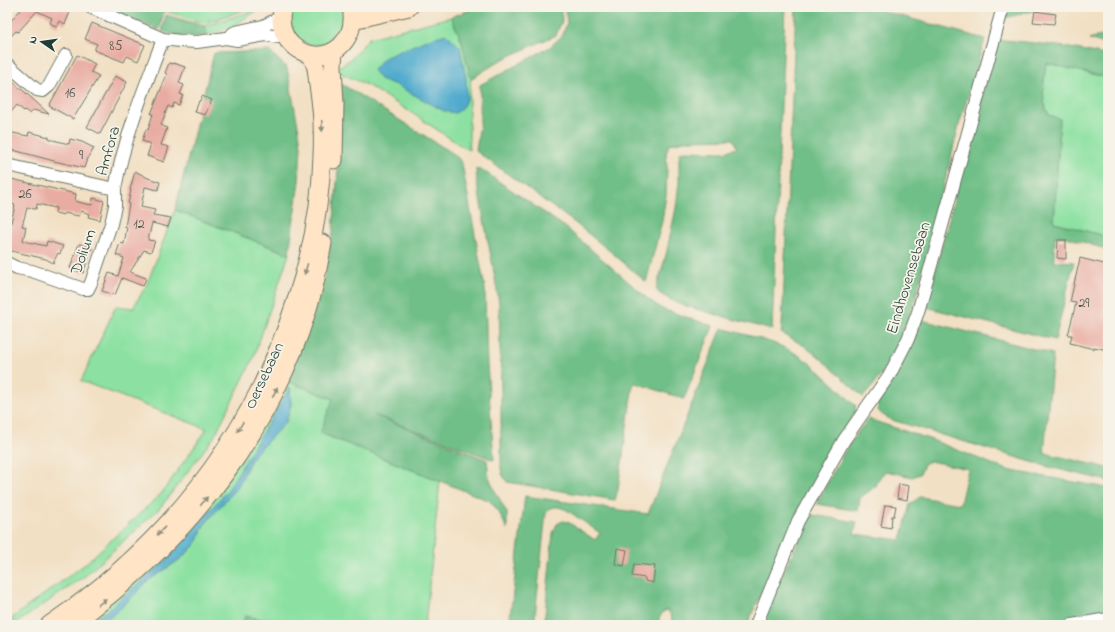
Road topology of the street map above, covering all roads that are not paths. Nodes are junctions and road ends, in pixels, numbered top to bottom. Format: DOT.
graph roads {
  1 [pos="90,7"];
  2 [pos="409,7"];
  3 [pos="1003,7"];
  4 [pos="282,12"];
  5 [pos="352,14"];
  6 [pos="226,38"];
  7 [pos="286,38"];
  8 [pos="163,39"];
  9 [pos="334,50"];
  10 [pos="308,54"];
  11 [pos="66,55"];
  12 [pos="7,64"];
  13 [pos="7,164"];
  14 [pos="115,189"];
  15 [pos="7,263"];
  16 [pos="1108,619"];
  17 [pos="49,625"];
  18 [pos="71,625"];
  19 [pos="756,625"];
  20 [pos="1072,625"];
  1 -- 8 [label="street"];
  2 -- 5 [label="main road"];
  3 -- 19 [label="street, Eindhovensebaan"];
  4 -- 6 [label="street"];
  4 -- 7 [label="main road"];
  5 -- 9 [label="main road"];
  6 -- 7 [label="street"];
  6 -- 8 [label="street"];
  7 -- 10 [label="main road"];
  8 -- 14 [label="street, Amfora"];
  9 -- 10 [label="main road"];
  18 -- 9 [label="main road, Oersebaan, one-way"];
  10 -- 17 [label="main road, Oersebaan, one-way"];
  11 -- 12 [label="street"];
  13 -- 14 [label="street, Amfora"];
  14 -- 15 [label="street, Dolium"];
  16 -- 20 [label="street"];
}
